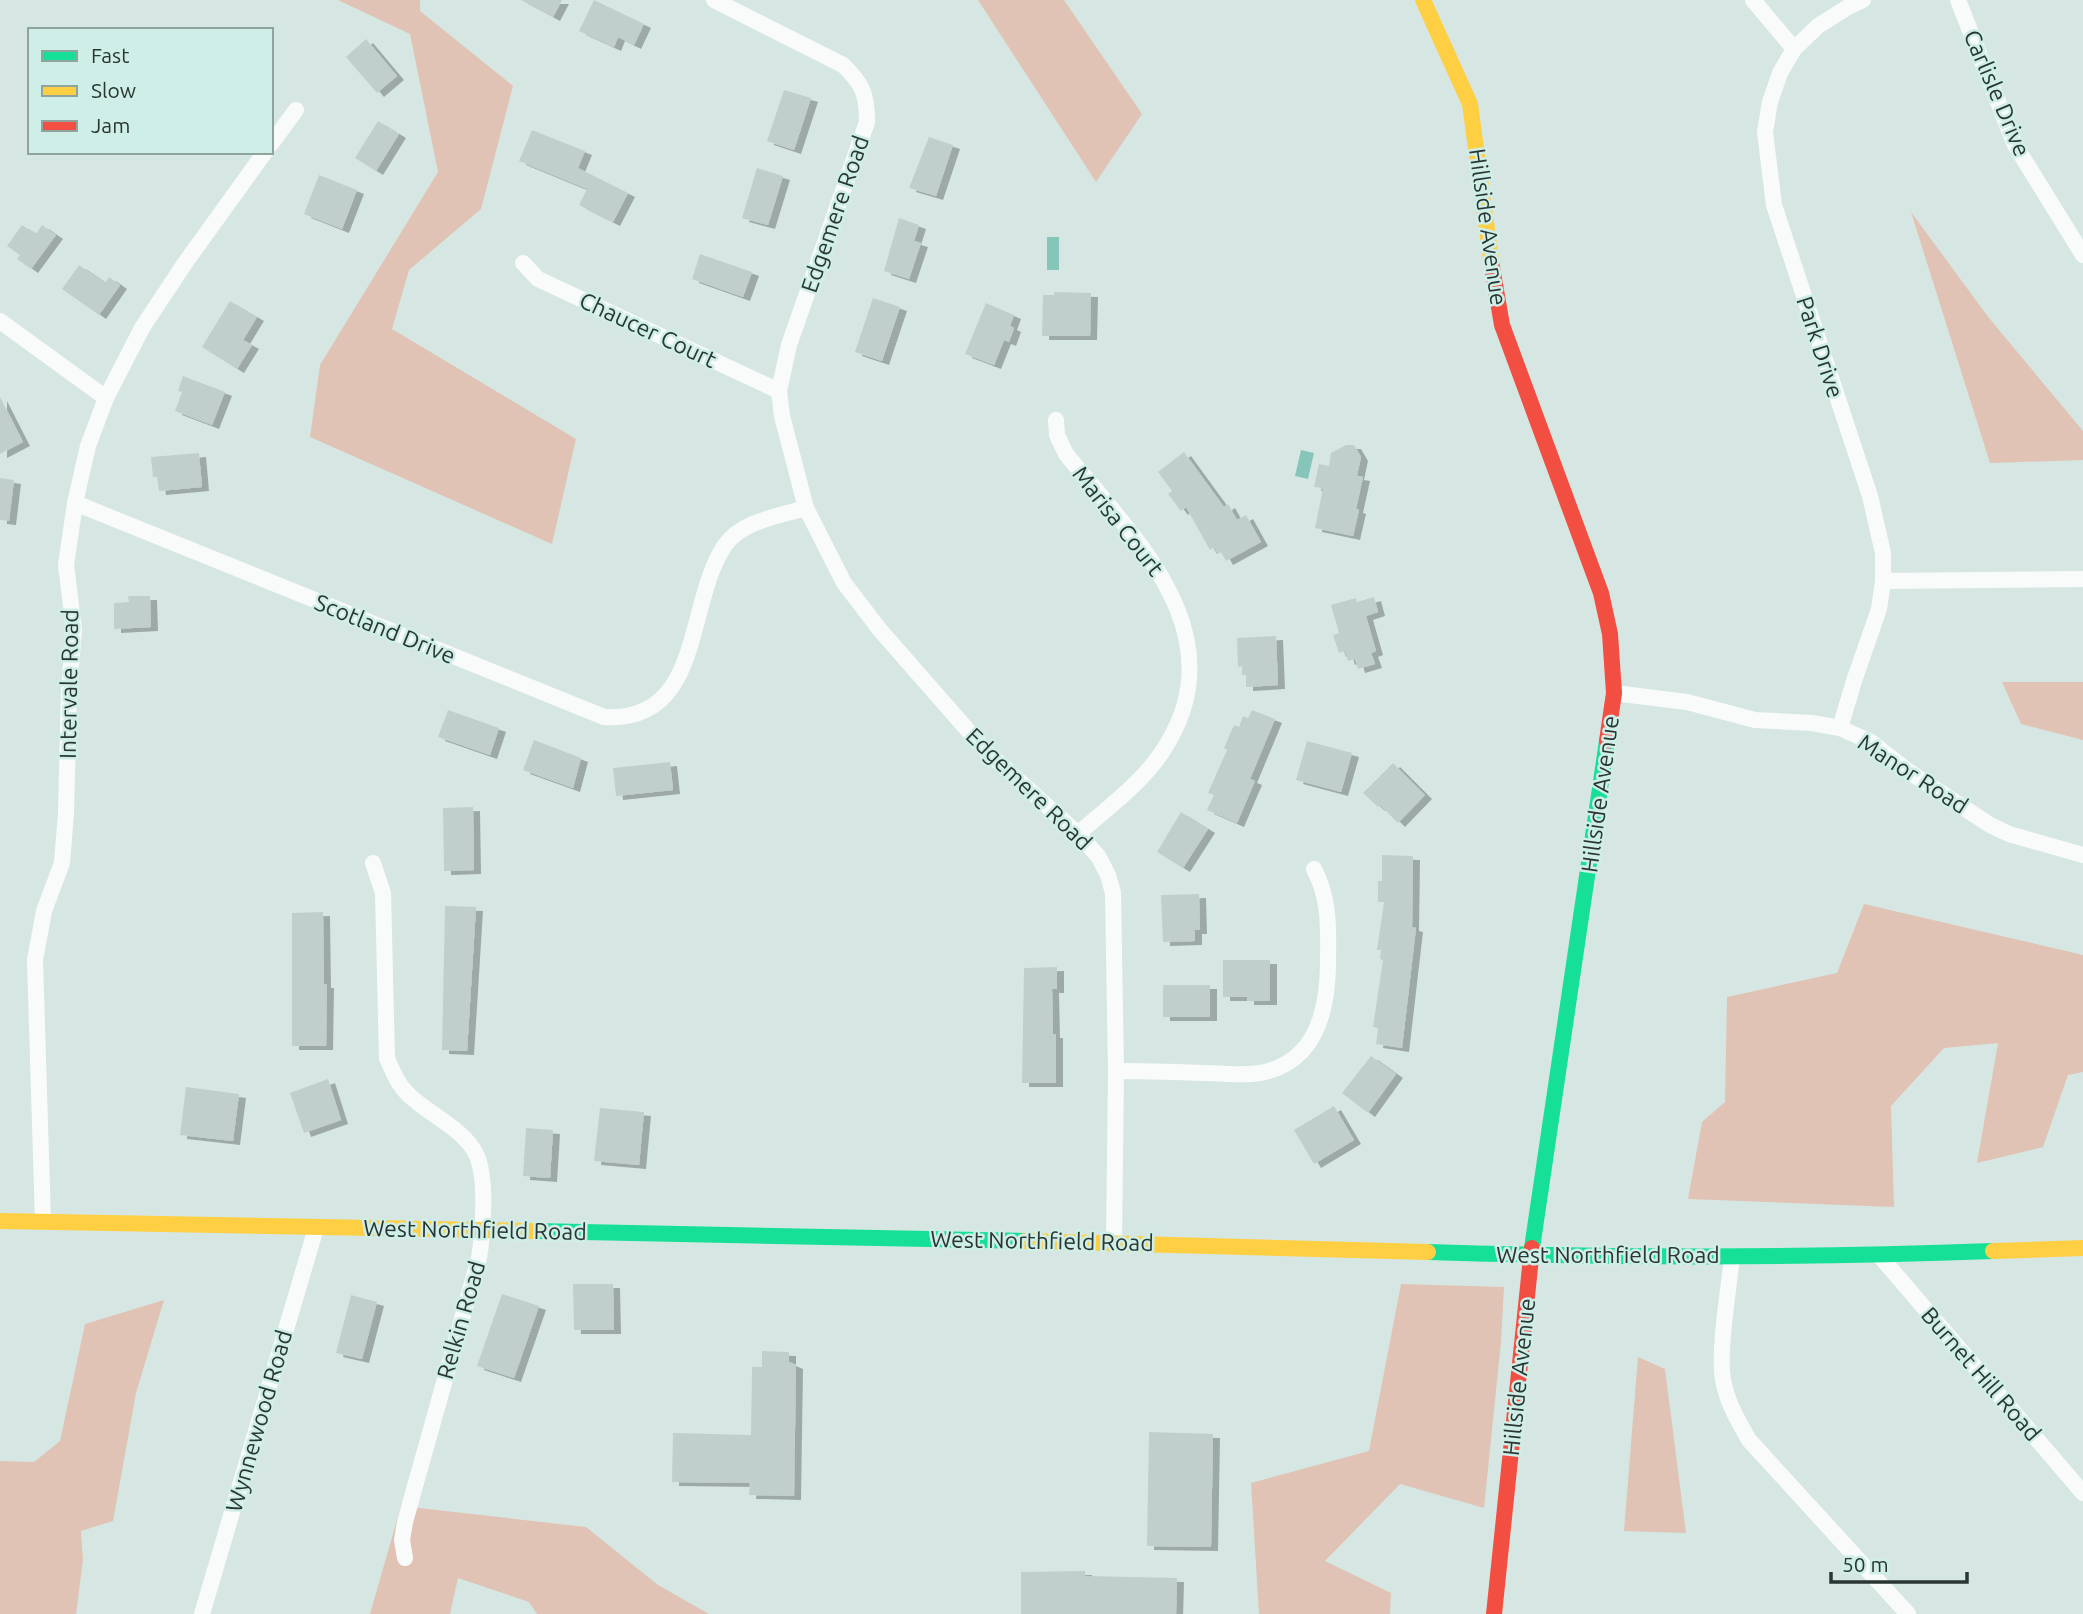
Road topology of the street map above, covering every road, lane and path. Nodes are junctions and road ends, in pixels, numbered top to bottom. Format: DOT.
graph roads {
  1 [pos="715,0"];
  2 [pos="1423,0"];
  3 [pos="1753,0"];
  4 [pos="1863,0"];
  5 [pos="1958,0"];
  6 [pos="1794,49"];
  7 [pos="296,110"];
  8 [pos="273,141"];
  9 [pos="264,154"];
  10 [pos="2083,255"];
  11 [pos="523,263"];
  12 [pos="0,321"];
  13 [pos="779,391"];
  14 [pos="106,398"];
  15 [pos="1056,420"];
  16 [pos="75,503"];
  17 [pos="806,508"];
  18 [pos="2083,579"];
  19 [pos="1883,580"];
  20 [pos="1614,693"];
  21 [pos="1840,728"];
  22 [pos="1078,834"];
  23 [pos="2083,855"];
  24 [pos="373,863"];
  25 [pos="1314,869"];
  26 [pos="1116,1071"];
  27 [pos="0,1222"];
  28 [pos="43,1223"];
  29 [pos="316,1228"];
  30 [pos="483,1229"];
  31 [pos="1114,1242"];
  32 [pos="2083,1248"];
  33 [pos="1531,1255"];
  34 [pos="1879,1255"];
  35 [pos="1732,1256"];
  36 [pos="2083,1493"];
  37 [pos="405,1558"];
  38 [pos="202,1614"];
  39 [pos="1494,1614"];
  40 [pos="1908,1614"];
  1 -- 13 [label="street, Edgemere Road"];
  2 -- 20 [label="main road, Hillside Avenue"];
  3 -- 6 [label="street"];
  4 -- 6 [label="street, Park Drive"];
  5 -- 10 [label="street, Carlisle Drive"];
  6 -- 19 [label="street, Park Drive"];
  7 -- 8 [label="street"];
  9 -- 14 [label="street, Intervale Road"];
  11 -- 13 [label="street, Chaucer Court"];
  12 -- 14 [label="street"];
  13 -- 17 [label="street, Edgemere Road"];
  14 -- 16 [label="street, Intervale Road"];
  15 -- 22 [label="street, Marisa Court"];
  16 -- 17 [label="street, Scotland Drive"];
  16 -- 28 [label="street, Intervale Road"];
  17 -- 22 [label="street, Edgemere Road"];
  18 -- 19 [label="street"];
  19 -- 21 [label="street, Park Drive"];
  20 -- 21 [label="street, Manor Road"];
  20 -- 33 [label="main road, Hillside Avenue"];
  21 -- 23 [label="street, Manor Road"];
  22 -- 26 [label="street, Edgemere Road"];
  24 -- 30 [label="street, Relkin Road"];
  25 -- 26 [label="street"];
  26 -- 31 [label="street, Edgemere Road"];
  27 -- 28 [label="main road, West Northfield Road"];
  28 -- 29 [label="main road, West Northfield Road"];
  29 -- 30 [label="main road, West Northfield Road"];
  29 -- 38 [label="street, Wynnewood Road"];
  30 -- 31 [label="main road, West Northfield Road"];
  30 -- 37 [label="street, Relkin Road"];
  31 -- 33 [label="main road, West Northfield Road"];
  32 -- 34 [label="main road, West Northfield Road"];
  33 -- 35 [label="main road, West Northfield Road"];
  33 -- 39 [label="main road, Hillside Avenue"];
  34 -- 35 [label="main road, West Northfield Road"];
  34 -- 36 [label="street, Burnet Hill Road"];
  35 -- 40 [label="street"];
}
